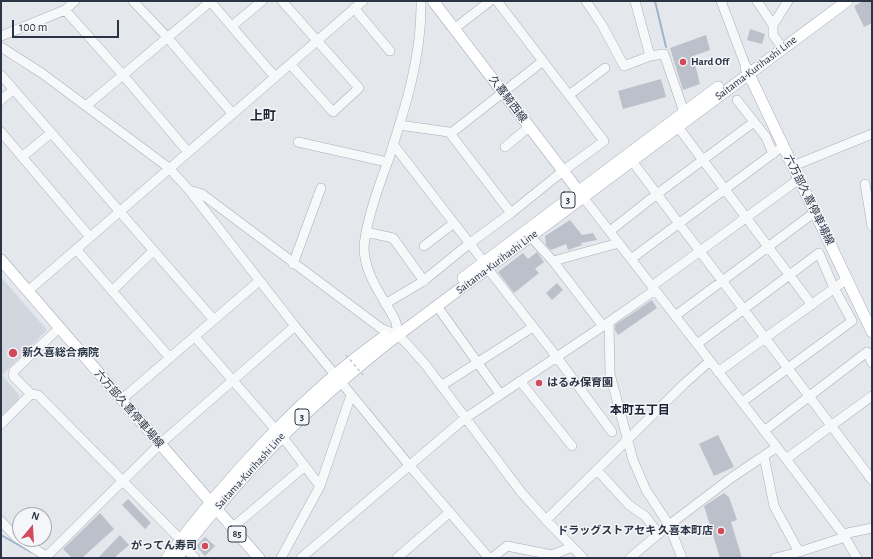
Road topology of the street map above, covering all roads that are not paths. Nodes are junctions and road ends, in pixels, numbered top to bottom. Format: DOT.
graph roads {
  1 [pos="75,1"];
  2 [pos="133,1"];
  3 [pos="210,1"];
  4 [pos="262,1"];
  5 [pos="282,1"];
  6 [pos="362,1"];
  7 [pos="421,1"];
  8 [pos="433,1"];
  9 [pos="490,1"];
  10 [pos="497,1"];
  11 [pos="586,1"];
  12 [pos="635,1"];
  13 [pos="721,1"];
  14 [pos="757,1"];
  15 [pos="788,1"];
  16 [pos="835,1"];
  17 [pos="848,1"];
  18 [pos="354,8"];
  19 [pos="65,10"];
  20 [pos="773,25"];
  21 [pos="232,26"];
  22 [pos="454,29"];
  23 [pos="1,36"];
  24 [pos="167,37"];
  25 [pos="317,40"];
  26 [pos="778,43"];
  27 [pos="1,47"];
  28 [pos="390,51"];
  29 [pos="650,56"];
  30 [pos="543,61"];
  31 [pos="290,64"];
  32 [pos="605,68"];
  33 [pos="747,70"];
  34 [pos="1,75"];
  35 [pos="123,75"];
  36 [pos="275,77"];
  37 [pos="13,90"];
  38 [pos="503,93"];
  39 [pos="570,95"];
  40 [pos="1,100"];
  41 [pos="737,100"];
  42 [pos="86,106"];
  43 [pos="684,112"];
  44 [pos="232,114"];
  45 [pos="754,122"];
  46 [pos="399,125"];
  47 [pos="529,127"];
  48 [pos="678,127"];
  49 [pos="1,132"];
  50 [pos="51,133"];
  51 [pos="450,134"];
  52 [pos="872,134"];
  53 [pos="298,142"];
  54 [pos="394,144"];
  55 [pos="783,146"];
  56 [pos="505,147"];
  57 [pos="188,152"];
  58 [pos="773,154"];
  59 [pos="22,157"];
  60 [pos="703,160"];
  61 [pos="632,161"];
  62 [pos="387,162"];
  63 [pos="793,166"];
  64 [pos="169,168"];
  65 [pos="563,171"];
  66 [pos="799,179"];
  67 [pos="865,184"];
  68 [pos="321,188"];
  69 [pos="725,189"];
  70 [pos="189,190"];
  71 [pos="581,194"];
  72 [pos="657,194"];
  73 [pos="119,212"];
  74 [pos="815,212"];
  75 [pos="511,213"];
  76 [pos="747,217"];
  77 [pos="454,223"];
  78 [pos="679,224"];
  79 [pos="872,226"];
  80 [pos="610,231"];
  81 [pos="366,232"];
  82 [pos="90,237"];
  83 [pos="531,237"];
  84 [pos="470,243"];
  85 [pos="619,243"];
  86 [pos="424,246"];
  87 [pos="769,246"];
  88 [pos="76,249"];
  89 [pos="153,251"];
  90 [pos="700,251"];
  91 [pos="631,259"];
  92 [pos="1,261"];
  93 [pos="552,261"];
  94 [pos="293,264"];
  95 [pos="486,266"];
  96 [pos="790,275"];
  97 [pos="847,279"];
  98 [pos="259,281"];
  99 [pos="424,281"];
  100 [pos="722,281"];
  101 [pos="653,288"];
  102 [pos="834,288"];
  103 [pos="28,291"];
  104 [pos="112,291"];
  105 [pos="386,304"];
  106 [pos="812,305"];
  107 [pos="437,306"];
  108 [pos="744,310"];
  109 [pos="675,316"];
  110 [pos="214,320"];
  111 [pos="606,324"];
  112 [pos="295,326"];
  113 [pos="533,327"];
  114 [pos="871,327"];
  115 [pos="59,328"];
  116 [pos="395,332"];
  117 [pos="195,337"];
  118 [pos="765,338"];
  119 [pos="697,344"];
  120 [pos="556,356"];
  121 [pos="170,358"];
  122 [pos="710,361"];
  123 [pos="477,362"];
  124 [pos="872,363"];
  125 [pos="787,368"];
  126 [pos="718,372"];
  127 [pos="338,378"];
  128 [pos="233,380"];
  129 [pos="520,381"];
  130 [pos="441,386"];
  131 [pos="31,394"];
  132 [pos="500,394"];
  133 [pos="352,395"];
  134 [pos="809,396"];
  135 [pos="872,396"];
  136 [pos="121,400"];
  137 [pos="742,402"];
  138 [pos="464,418"];
  139 [pos="1,424"];
  140 [pos="831,426"];
  141 [pos="764,431"];
  142 [pos="612,432"];
  143 [pos="279,433"];
  144 [pos="628,441"];
  145 [pos="160,444"];
  146 [pos="572,446"];
  147 [pos="777,447"];
  148 [pos="764,456"];
  149 [pos="786,459"];
  150 [pos="409,465"];
  151 [pos="305,466"];
  152 [pos="597,470"];
  153 [pos="122,480"];
  154 [pos="872,480"];
  155 [pos="320,486"];
  156 [pos="213,505"];
  157 [pos="450,512"];
  158 [pos="546,520"];
  159 [pos="1,521"];
  160 [pos="669,525"];
  161 [pos="232,528"];
  162 [pos="872,528"];
  163 [pos="659,534"];
  164 [pos="844,536"];
  165 [pos="182,543"];
  166 [pos="572,547"];
  167 [pos="799,552"];
  168 [pos="809,554"];
  169 [pos="46,557"];
  170 [pos="167,558"];
  171 [pos="177,558"];
  172 [pos="195,558"];
  173 [pos="259,558"];
  174 [pos="281,558"];
  175 [pos="301,558"];
  176 [pos="397,558"];
  177 [pos="491,558"];
  178 [pos="583,558"];
  179 [pos="630,558"];
  180 [pos="682,558"];
  181 [pos="775,558"];
  182 [pos="857,558"];
  1 -- 19 [label="street"];
  2 -- 24 [label="street"];
  3 -- 21 [label="street"];
  3 -- 24 [label="street"];
  4 -- 21 [label="street"];
  5 -- 25 [label="street"];
  6 -- 18 [label="street"];
  7 -- 46 [label="street"];
  8 -- 22 [label="main road, 久喜騎西線"];
  9 -- 22 [label="street"];
  10 -- 30 [label="street"];
  11 -- 29 [label="street"];
  12 -- 29 [label="street"];
  13 -- 33 [label="street"];
  14 -- 20 [label="street"];
  15 -- 20 [label="street"];
  16 -- 26 [label="main road, Saitama-Kurihashi Line / 3"];
  17 -- 33 [label="main road, Saitama-Kurihashi Line / 3"];
  18 -- 25 [label="street"];
  18 -- 28 [label="street"];
  19 -- 23 [label="street"];
  19 -- 35 [label="street"];
  20 -- 26 [label="street"];
  21 -- 36 [label="street"];
  22 -- 38 [label="main road, 久喜騎西線"];
  24 -- 35 [label="street"];
  24 -- 44 [label="street"];
  25 -- 31 [label="street"];
  25 -- 31 [label="street"];
  26 -- 33 [label="main road, Saitama-Kurihashi Line / 3"];
  27 -- 42 [label="street"];
  29 -- 43 [label="street"];
  30 -- 38 [label="street"];
  30 -- 39 [label="street"];
  31 -- 36 [label="street"];
  32 -- 39 [label="street"];
  33 -- 43 [label="main road, Saitama-Kurihashi Line / 3"];
  33 -- 48 [label="main road, Saitama-Kurihashi Line / 3"];
  33 -- 55 [label="main road, 六万部久喜停車場線"];
  34 -- 37 [label="street"];
  35 -- 42 [label="street"];
  35 -- 57 [label="street"];
  36 -- 44 [label="street"];
  37 -- 40 [label="street"];
  37 -- 50 [label="street"];
  38 -- 47 [label="main road, 久喜騎西線"];
  38 -- 51 [label="street"];
  39 -- 65 [label="street"];
  41 -- 45 [label="street"];
  42 -- 64 [label="street"];
  43 -- 48 [label="street"];
  43 -- 71 [label="main road, Saitama-Kurihashi Line / 3"];
  44 -- 57 [label="street"];
  45 -- 58 [label="street"];
  45 -- 60 [label="street"];
  46 -- 51 [label="street"];
  46 -- 54 [label="street"];
  47 -- 56 [label="street"];
  47 -- 65 [label="main road, 久喜騎西線"];
  48 -- 60 [label="street"];
  48 -- 61 [label="main road, Saitama-Kurihashi Line / 3"];
  49 -- 59 [label="street"];
  50 -- 59 [label="street"];
  50 -- 73 [label="street"];
  51 -- 75 [label="street"];
  52 -- 63 [label="street"];
  53 -- 62 [label="street"];
  54 -- 62 [label="street"];
  54 -- 77 [label="street"];
  55 -- 58 [label="street"];
  55 -- 63 [label="main road, 六万部久喜停車場線"];
  57 -- 64 [label="street"];
  58 -- 69 [label="street"];
  59 -- 82 [label="street"];
  60 -- 69 [label="street"];
  60 -- 72 [label="street"];
  61 -- 71 [label="main road, Saitama-Kurihashi Line / 3"];
  61 -- 72 [label="street"];
  62 -- 81 [label="street"];
  63 -- 66 [label="main road, 六万部久喜停車場線"];
  64 -- 70 [label="street"];
  64 -- 73 [label="street"];
  65 -- 71 [label="main road, 久喜騎西線"];
  65 -- 75 [label="street"];
  66 -- 74 [label="main road, 六万部久喜停車場線"];
  66 -- 76 [label="street"];
  67 -- 79 [label="street"];
  68 -- 94 [label="street"];
  69 -- 76 [label="street"];
  69 -- 78 [label="street"];
  70 -- 94 [label="street"];
  70 -- 98 [label="street"];
  71 -- 80 [label="street"];
  71 -- 83 [label="main road, Saitama-Kurihashi Line / 3"];
  71 -- 95 [label="main road, Saitama-Kurihashi Line / 3"];
  72 -- 78 [label="street"];
  72 -- 80 [label="street"];
  73 -- 82 [label="street"];
  73 -- 89 [label="street"];
  74 -- 87 [label="street"];
  74 -- 97 [label="main road, 六万部久喜停車場線"];
  75 -- 84 [label="street"];
  76 -- 87 [label="street"];
  76 -- 90 [label="street"];
  77 -- 84 [label="street"];
  77 -- 86 [label="street"];
  78 -- 90 [label="street"];
  78 -- 91 [label="street"];
  80 -- 85 [label="street"];
  81 -- 99 [label="street"];
  81 -- 105 [label="street"];
  82 -- 88 [label="street"];
  83 -- 93 [label="street"];
  83 -- 95 [label="main road, Saitama-Kurihashi Line / 3"];
  84 -- 95 [label="street"];
  84 -- 99 [label="street"];
  85 -- 91 [label="street"];
  85 -- 93 [label="street"];
  87 -- 96 [label="street"];
  87 -- 100 [label="street"];
  88 -- 103 [label="street"];
  88 -- 104 [label="street"];
  89 -- 104 [label="street"];
  89 -- 110 [label="street"];
  90 -- 100 [label="street"];
  90 -- 101 [label="street"];
  91 -- 101 [label="street"];
  92 -- 103 [label="main road, 六万部久喜停車場線"];
  93 -- 111 [label="street"];
  94 -- 116 [label="street"];
  95 -- 107 [label="main road, Saitama-Kurihashi Line / 3"];
  95 -- 113 [label="street"];
  95 -- 116 [label="main road, Saitama-Kurihashi Line / 3"];
  96 -- 102 [label="street"];
  96 -- 106 [label="street"];
  96 -- 108 [label="street"];
  97 -- 102 [label="street"];
  97 -- 114 [label="main road, 六万部久喜停車場線"];
  98 -- 110 [label="street"];
  98 -- 112 [label="street"];
  99 -- 105 [label="street"];
  100 -- 108 [label="street"];
  100 -- 109 [label="street"];
  101 -- 109 [label="street"];
  101 -- 111 [label="street"];
  102 -- 106 [label="street"];
  102 -- 125 [label="street"];
  103 -- 115 [label="main road, 六万部久喜停車場線"];
  104 -- 121 [label="street"];
  105 -- 116 [label="street"];
  106 -- 118 [label="street"];
  107 -- 116 [label="main road, Saitama-Kurihashi Line / 3"];
  107 -- 123 [label="street"];
  108 -- 118 [label="street"];
  108 -- 119 [label="street"];
  109 -- 119 [label="street"];
  110 -- 117 [label="street"];
  111 -- 120 [label="street"];
  111 -- 144 [label="street"];
  112 -- 127 [label="street"];
  112 -- 128 [label="street"];
  113 -- 120 [label="street"];
  113 -- 123 [label="street"];
  115 -- 131 [label="street"];
  115 -- 136 [label="main road, 六万部久喜停車場線"];
  116 -- 127 [label="main road, Saitama-Kurihashi Line / 3"];
  116 -- 130 [label="street"];
  117 -- 121 [label="street"];
  117 -- 128 [label="street"];
  118 -- 125 [label="street"];
  118 -- 126 [label="street"];
  119 -- 122 [label="street"];
  120 -- 129 [label="street"];
  120 -- 142 [label="street"];
  121 -- 136 [label="street"];
  122 -- 126 [label="street"];
  122 -- 144 [label="street"];
  123 -- 130 [label="street"];
  123 -- 132 [label="street"];
  124 -- 134 [label="street"];
  125 -- 134 [label="street"];
  125 -- 137 [label="street"];
  126 -- 137 [label="street"];
  127 -- 133 [label="street"];
  127 -- 143 [label="main road, Saitama-Kurihashi Line / 3"];
  128 -- 143 [label="street"];
  128 -- 145 [label="street"];
  129 -- 132 [label="street"];
  129 -- 146 [label="street"];
  130 -- 138 [label="street"];
  131 -- 139 [label="street"];
  131 -- 153 [label="street"];
  132 -- 138 [label="street"];
  133 -- 150 [label="street"];
  133 -- 155 [label="street"];
  134 -- 140 [label="street"];
  134 -- 141 [label="street"];
  135 -- 140 [label="street"];
  136 -- 145 [label="main road, 六万部久喜停車場線"];
  137 -- 141 [label="street"];
  138 -- 150 [label="street"];
  138 -- 158 [label="street"];
  140 -- 149 [label="street"];
  140 -- 154 [label="street"];
  141 -- 147 [label="street"];
  143 -- 151 [label="street"];
  143 -- 156 [label="main road, Saitama-Kurihashi Line / 3"];
  144 -- 152 [label="street"];
  144 -- 160 [label="street"];
  145 -- 153 [label="street"];
  145 -- 156 [label="main road, 六万部久喜停車場線"];
  147 -- 148 [label="street"];
  147 -- 149 [label="street"];
  148 -- 160 [label="street"];
  148 -- 167 [label="street"];
  149 -- 164 [label="street"];
  150 -- 157 [label="street"];
  150 -- 175 [label="street"];
  151 -- 155 [label="street"];
  151 -- 161 [label="street"];
  152 -- 158 [label="street"];
  152 -- 163 [label="street"];
  153 -- 165 [label="street"];
  153 -- 169 [label="street"];
  155 -- 174 [label="street"];
  156 -- 161 [label="main road, 85"];
  156 -- 165 [label="main road, Saitama-Kurihashi Line / 3"];
  157 -- 176 [label="street"];
  157 -- 177 [label="street"];
  158 -- 166 [label="street"];
  159 -- 169 [label="street"];
  160 -- 163 [label="street"];
  160 -- 180 [label="street"];
  161 -- 173 [label="main road, 85"];
  162 -- 164 [label="street"];
  163 -- 179 [label="street"];
  164 -- 168 [label="street"];
  164 -- 182 [label="street"];
  165 -- 170 [label="main road, Saitama-Kurihashi Line / 3"];
  165 -- 171 [label="main road, Saitama-Kurihashi Line / 3"];
  165 -- 172 [label="street"];
  166 -- 177 [label="street"];
  166 -- 178 [label="street"];
  167 -- 168 [label="street"];
  167 -- 181 [label="street"];
}
